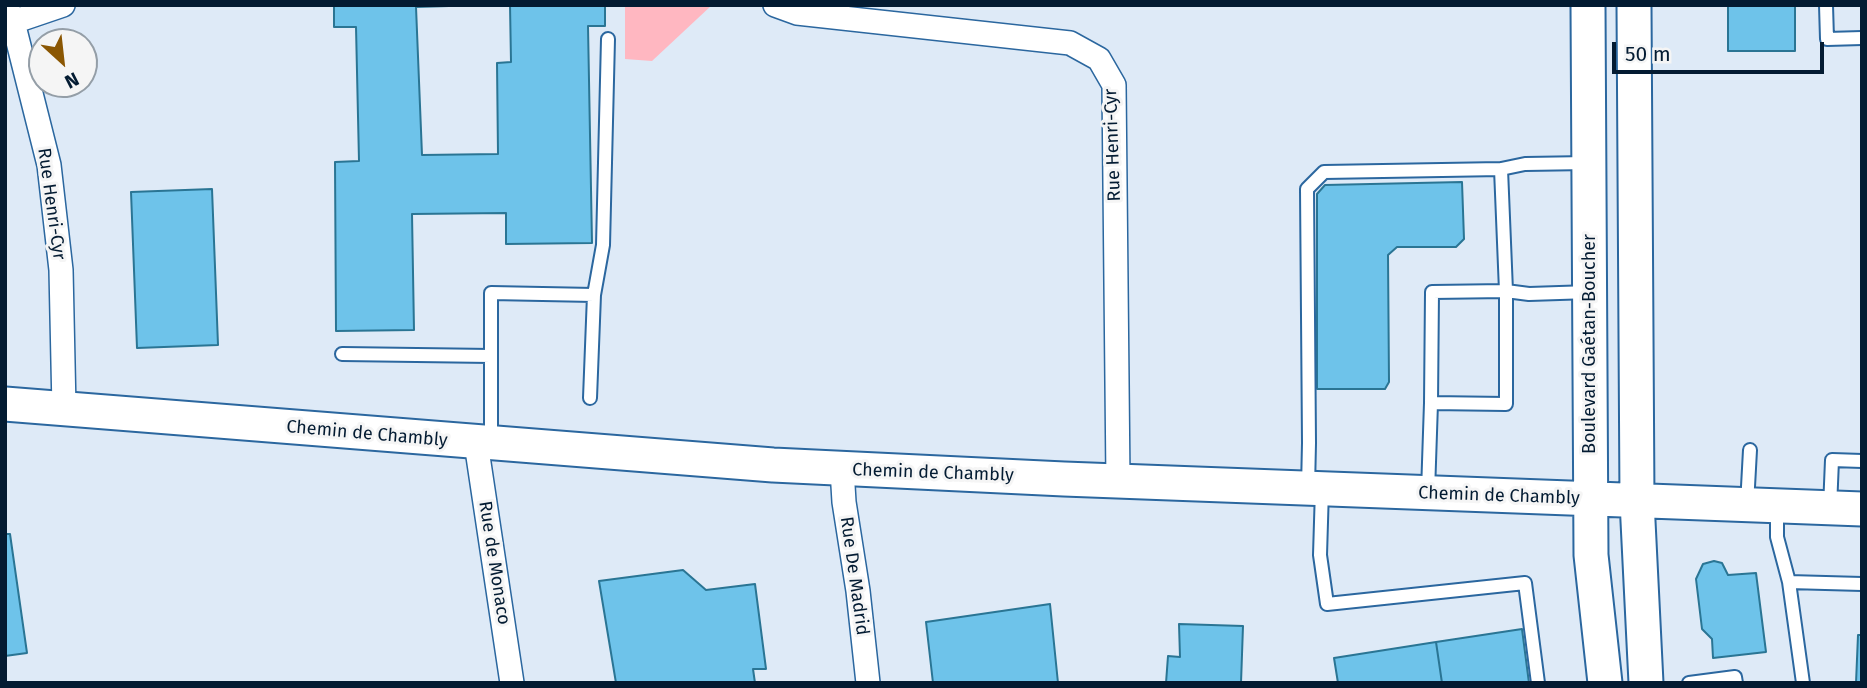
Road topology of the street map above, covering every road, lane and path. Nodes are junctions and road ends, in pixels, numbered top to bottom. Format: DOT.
graph roads {
  1 [pos="63,5"];
  2 [pos="775,5"];
  3 [pos="1588,5"];
  4 [pos="1634,5"];
  5 [pos="1826,5"];
  6 [pos="10,13"];
  7 [pos="608,38"];
  8 [pos="1862,38"];
  9 [pos="1590,163"];
  10 [pos="1501,169"];
  11 [pos="1506,291"];
  12 [pos="1590,292"];
  13 [pos="594,295"];
  14 [pos="342,354"];
  15 [pos="491,356"];
  16 [pos="590,398"];
  17 [pos="1431,403"];
  18 [pos="5,404"];
  19 [pos="64,409"];
  20 [pos="483,443"];
  21 [pos="1750,450"];
  22 [pos="1862,461"];
  23 [pos="842,469"];
  24 [pos="1118,481"];
  25 [pos="1315,488"];
  26 [pos="1428,492"];
  27 [pos="1591,500"];
  28 [pos="1637,500"];
  29 [pos="1762,506"];
  30 [pos="1846,509"];
  31 [pos="1788,582"];
  32 [pos="1862,584"];
  33 [pos="512,683"];
  34 [pos="868,683"];
  35 [pos="1538,683"];
  36 [pos="1605,683"];
  37 [pos="1646,683"];
  38 [pos="1689,683"];
  39 [pos="1736,683"];
  40 [pos="1803,683"];
  1 -- 6 [label="street"];
  2 -- 24 [label="street, Rue Henri-Cyr"];
  3 -- 9 [label="street, Boulevard Gaétan-Boucher"];
  4 -- 28 [label="street"];
  5 -- 8 [label="lane"];
  6 -- 19 [label="street, Rue Henri-Cyr"];
  7 -- 13 [label="lane"];
  9 -- 10 [label="lane"];
  9 -- 12 [label="street, Boulevard Gaétan-Boucher"];
  10 -- 11 [label="lane"];
  10 -- 25 [label="lane"];
  11 -- 12 [label="lane"];
  11 -- 17 [label="lane"];
  11 -- 17 [label="lane"];
  12 -- 27 [label="street, Boulevard Gaétan-Boucher"];
  13 -- 15 [label="lane"];
  13 -- 16 [label="lane"];
  14 -- 15 [label="lane"];
  15 -- 20 [label="lane"];
  17 -- 26 [label="lane"];
  18 -- 19 [label="street, Chemin de Chambly"];
  19 -- 20 [label="street, Chemin de Chambly"];
  20 -- 23 [label="street, Chemin de Chambly"];
  20 -- 33 [label="street, Rue de Monaco"];
  21 -- 29 [label="lane"];
  22 -- 30 [label="lane"];
  23 -- 24 [label="street, Chemin de Chambly"];
  23 -- 34 [label="street, Rue De Madrid"];
  24 -- 25 [label="street, Chemin de Chambly"];
  25 -- 26 [label="street, Chemin de Chambly"];
  25 -- 35 [label="lane"];
  26 -- 27 [label="street, Chemin de Chambly"];
  27 -- 28 [label="street, Chemin de Chambly"];
  27 -- 36 [label="street, Boulevard Gaétan-Boucher"];
  28 -- 29 [label="street, Chemin de Chambly"];
  28 -- 37 [label="street"];
  29 -- 30 [label="street, Chemin de Chambly"];
  29 -- 31 [label="lane"];
  31 -- 32 [label="lane"];
  31 -- 40 [label="lane"];
  38 -- 39 [label="lane"];
}
